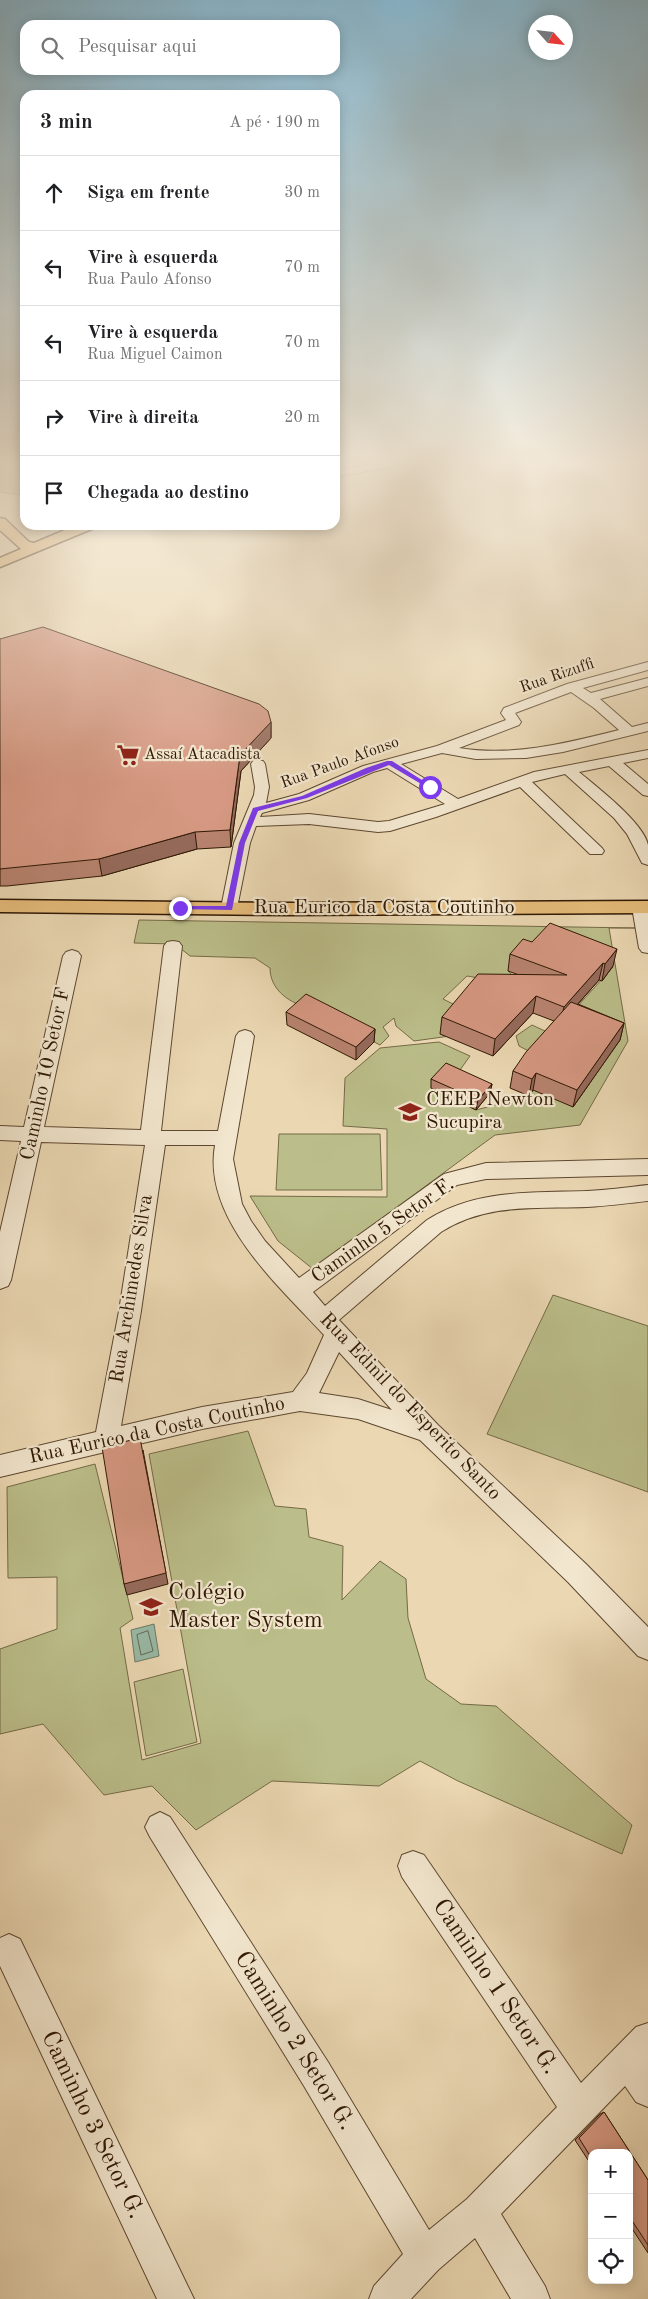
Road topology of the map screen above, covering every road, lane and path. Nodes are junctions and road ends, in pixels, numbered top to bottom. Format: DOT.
graph roads {
  1 [pos="648,666"];
  2 [pos="648,682"];
  3 [pos="572,687"];
  4 [pos="589,698"];
  5 [pos="648,728"];
  6 [pos="630,732"];
  7 [pos="442,749"];
  8 [pos="526,754"];
  9 [pos="648,754"];
  10 [pos="612,761"];
  11 [pos="390,763"];
  12 [pos="258,764"];
  13 [pos="568,768"];
  14 [pos="538,775"];
  15 [pos="521,780"];
  16 [pos="648,792"];
  17 [pos="457,805"];
  18 [pos="253,816"];
  19 [pos="596,851"];
  20 [pos="648,860"];
  21 [pos="0,906"];
  22 [pos="644,907"];
  23 [pos="229,908"];
  24 [pos="173,946"];
  25 [pos="648,948"];
  26 [pos="72,956"];
  27 [pos="245,1036"];
  28 [pos="0,1133"];
  29 [pos="33,1133"];
  30 [pos="153,1138"];
  31 [pos="226,1138"];
  32 [pos="648,1167"];
  33 [pos="648,1193"];
  34 [pos="0,1280"];
  35 [pos="298,1291"];
  36 [pos="330,1326"];
  37 [pos="300,1401"];
  38 [pos="430,1433"];
  39 [pos="107,1439"];
  40 [pos="0,1466"];
  41 [pos="648,1646"];
  42 [pos="160,1827"];
  43 [pos="413,1866"];
  44 [pos="9,1950"];
  45 [pos="638,2049"];
  46 [pos="648,2090"];
  47 [pos="578,2108"];
  48 [pos="479,2211"];
  49 [pos="425,2257"];
  50 [pos="176,2299"];
  51 [pos="387,2299"];
  52 [pos="532,2299"];
  1 -- 3 [label="street, Rua Rizuffi"];
  2 -- 4 [label="street"];
  3 -- 4 [label="street"];
  3 -- 7 [label="street, Rua Rizuffi"];
  4 -- 6 [label="street"];
  5 -- 6 [label="street, Rua Paulo Afonso"];
  6 -- 8 [label="street, Rua Paulo Afonso"];
  7 -- 8 [label="street, Rua Paulo Afonso"];
  7 -- 11 [label="street, Rua Paulo Afonso"];
  8 -- 14 [label="street"];
  9 -- 10 [label="street"];
  10 -- 13 [label="street"];
  10 -- 16 [label="street"];
  11 -- 17 [label="street"];
  11 -- 18 [label="street, Rua Paulo Afonso"];
  12 -- 18 [label="street"];
  13 -- 14 [label="street"];
  13 -- 20 [label="street"];
  14 -- 15 [label="street"];
  15 -- 17 [label="street"];
  15 -- 19 [label="street"];
  17 -- 18 [label="street"];
  18 -- 23 [label="street"];
  21 -- 23 [label="main road, Rua Eurico da Costa Coutinho"];
  22 -- 23 [label="main road, Rua Eurico da Costa Coutinho"];
  22 -- 25 [label="street"];
  24 -- 30 [label="street, Rua Archimedes Silva"];
  26 -- 29 [label="street, Caminho 10 Setor F"];
  27 -- 31 [label="street, Rua Edinil do Esperito Santo"];
  28 -- 29 [label="street"];
  29 -- 30 [label="street"];
  29 -- 34 [label="street, Caminho 10 Setor F"];
  30 -- 31 [label="street"];
  30 -- 39 [label="street, Rua Archimedes Silva"];
  31 -- 35 [label="street, Rua Edinil do Esperito Santo"];
  32 -- 35 [label="street, Caminho 5 Setor F."];
  33 -- 36 [label="street"];
  35 -- 36 [label="street, Rua Edinil do Esperito Santo"];
  36 -- 37 [label="street"];
  36 -- 38 [label="street, Rua Edinil do Esperito Santo"];
  37 -- 38 [label="street, Rua Eurico da Costa Coutinho"];
  37 -- 39 [label="street, Rua Eurico da Costa Coutinho"];
  38 -- 41 [label="street, Rua Edinil do Esperito Santo"];
  39 -- 40 [label="street, Rua Eurico da Costa Coutinho"];
  42 -- 49 [label="street, Caminho 2 Setor G."];
  43 -- 47 [label="street, Caminho 1 Setor G."];
  44 -- 50 [label="street, Caminho 3 Setor G."];
  45 -- 46 [label="street"];
  45 -- 47 [label="street"];
  47 -- 48 [label="street"];
  48 -- 49 [label="street"];
  48 -- 52 [label="street"];
  49 -- 51 [label="street"];
}
